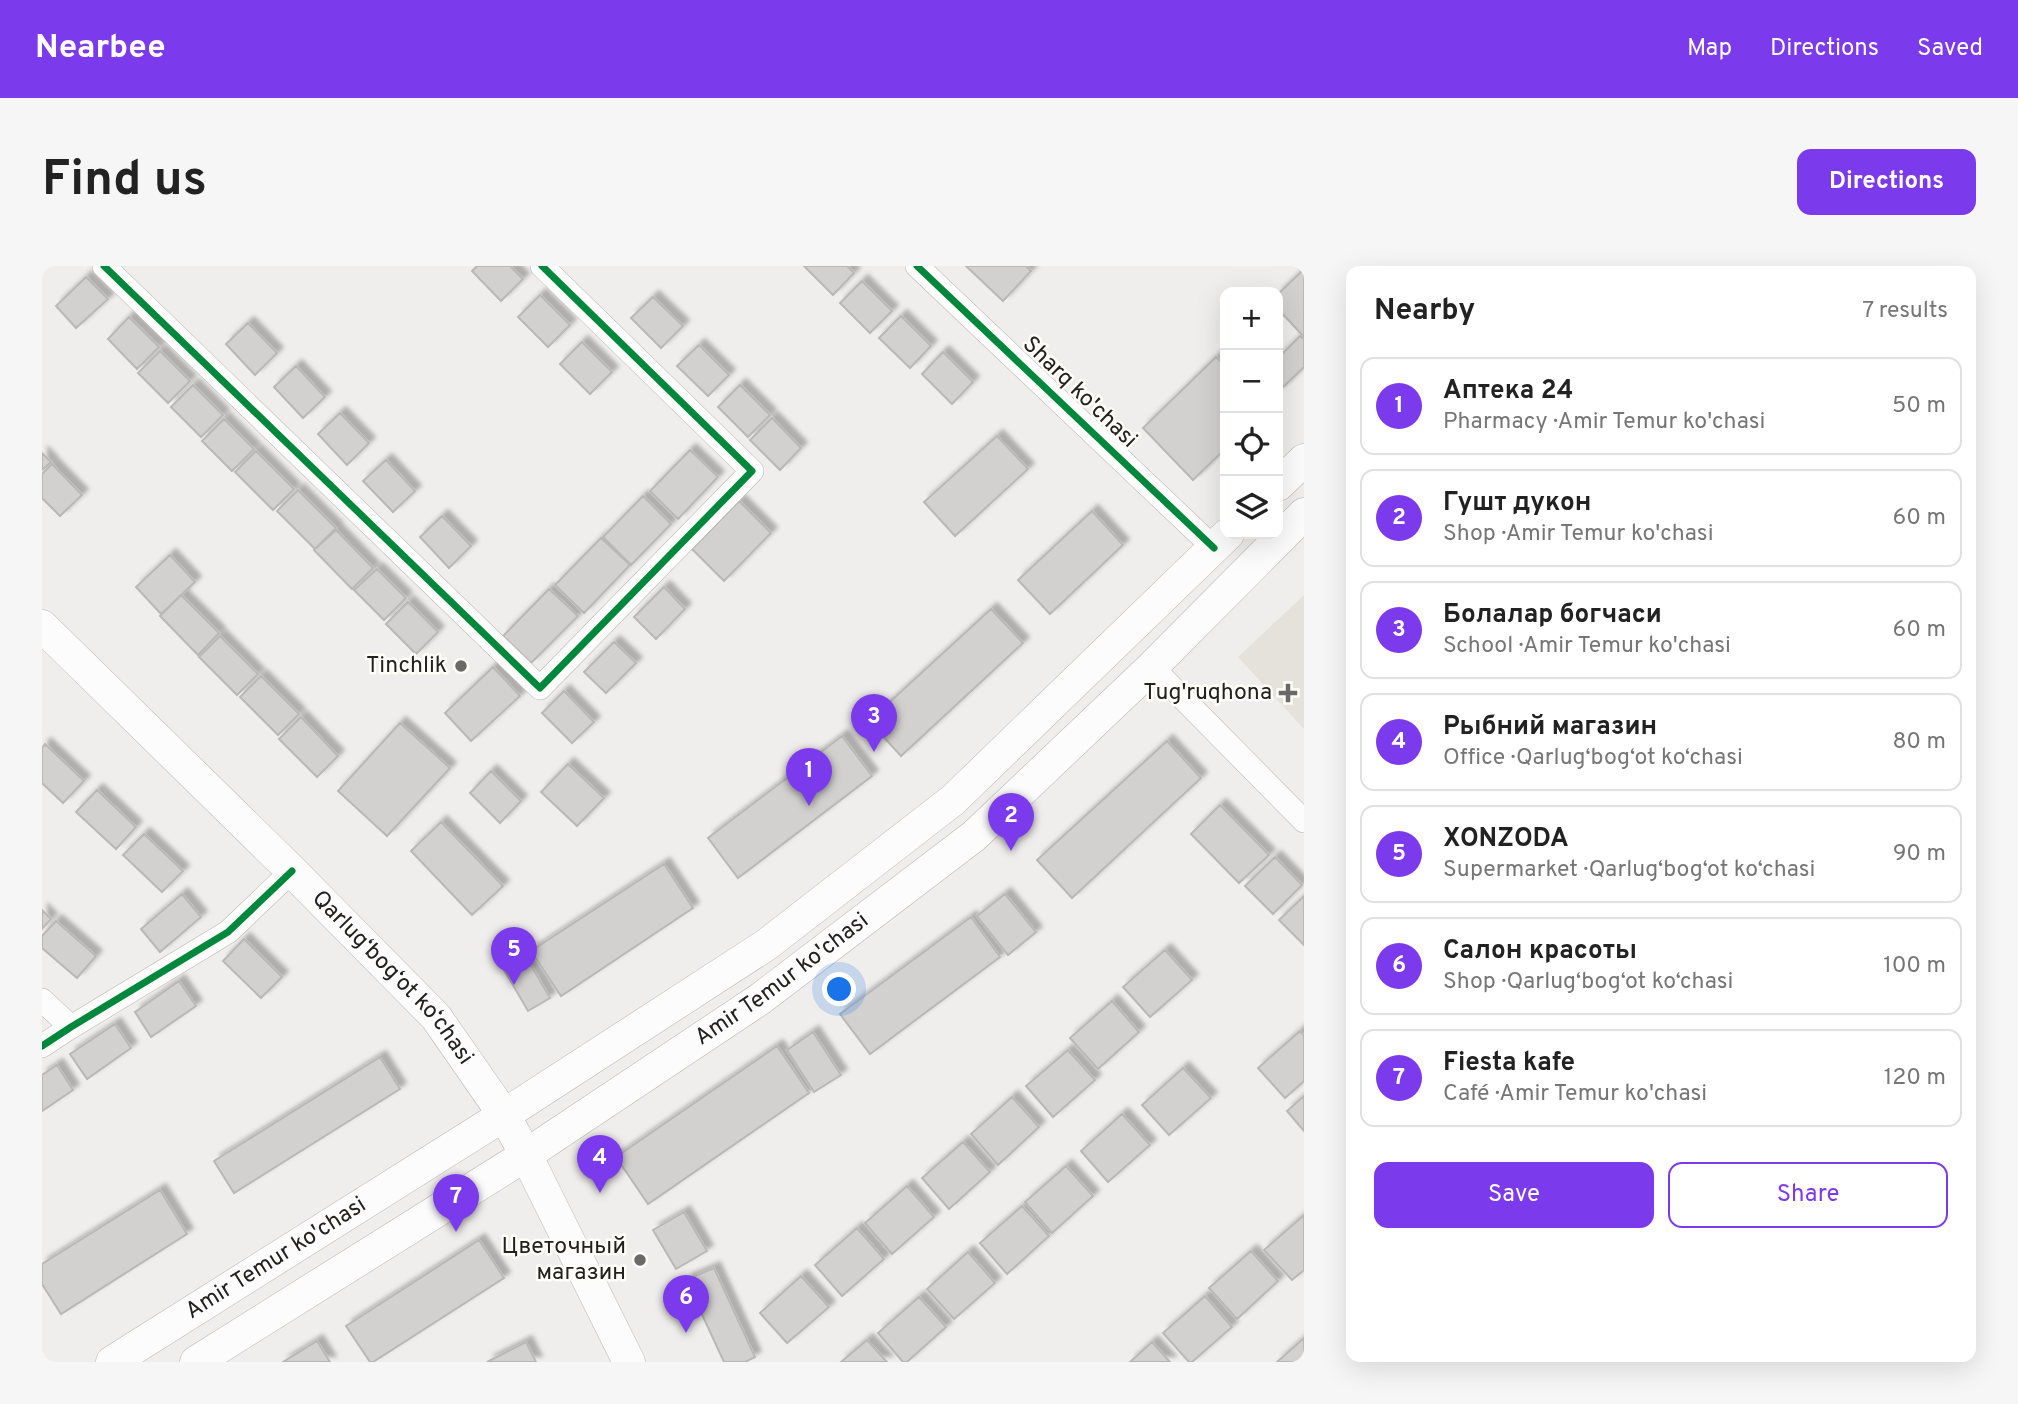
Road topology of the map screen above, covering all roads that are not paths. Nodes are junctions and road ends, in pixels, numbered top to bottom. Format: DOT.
graph roads {
  1 [pos="104,266"];
  2 [pos="542,266"];
  3 [pos="917,266"];
  4 [pos="1304,460"];
  5 [pos="1283,480"];
  6 [pos="1304,514"];
  7 [pos="1221,541"];
  8 [pos="42,626"];
  9 [pos="1152,667"];
  10 [pos="1304,821"];
  11 [pos="292,871"];
  12 [pos="42,1000"];
  13 [pos="71,1027"];
  14 [pos="42,1046"];
  15 [pos="504,1115"];
  16 [pos="526,1155"];
  17 [pos="112,1362"];
  18 [pos="196,1362"];
  19 [pos="629,1362"];
  1 -- 2 [label="street"];
  3 -- 7 [label="street, Sharq ko'chasi"];
  4 -- 5 [label="main road"];
  6 -- 9 [label="main road, Amir Temur ko'chasi"];
  7 -- 15 [label="main road, Amir Temur ko'chasi"];
  8 -- 11 [label="main road, Qarlug‘bog‘ot ko‘chasi"];
  9 -- 10 [label="street"];
  9 -- 16 [label="main road, Amir Temur ko'chasi"];
  11 -- 13 [label="street"];
  11 -- 15 [label="main road, Qarlug‘bog‘ot ko‘chasi"];
  12 -- 13 [label="street"];
  13 -- 14 [label="street"];
  15 -- 16 [label="main road, Qarlug‘bog‘ot ko‘chasi"];
  15 -- 17 [label="main road, Amir Temur ko'chasi"];
  16 -- 18 [label="main road, Amir Temur ko'chasi"];
  16 -- 19 [label="main road, Qarlug‘bog‘ot ko‘chasi"];
}
